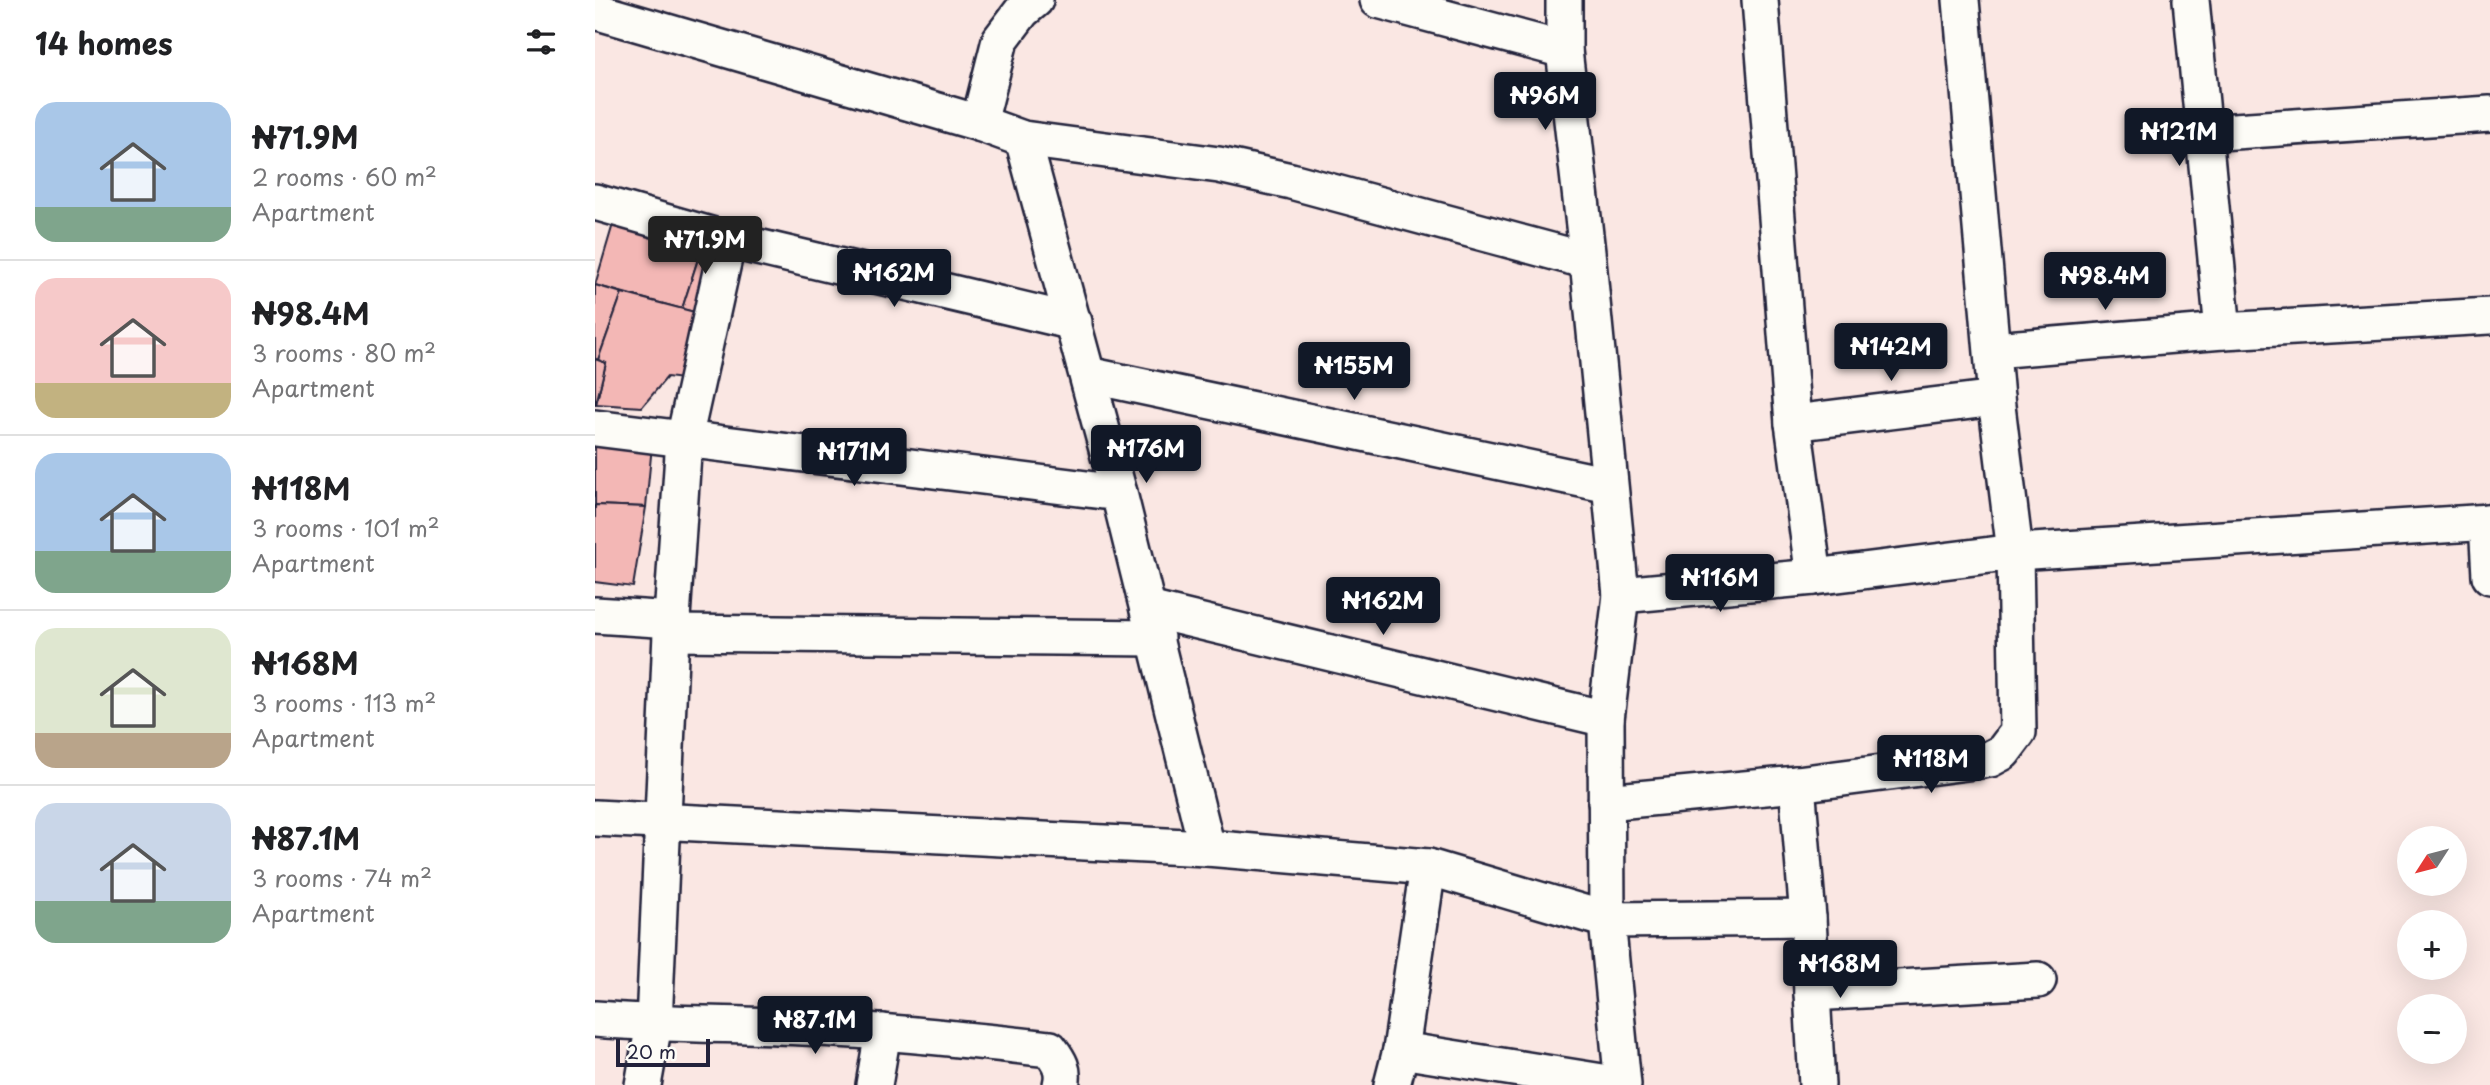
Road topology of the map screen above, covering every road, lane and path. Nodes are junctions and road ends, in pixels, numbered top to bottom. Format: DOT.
graph roads {
  1 [pos="1035,0"];
  2 [pos="1378,0"];
  3 [pos="1564,0"];
  4 [pos="1761,0"];
  5 [pos="1961,0"];
  6 [pos="2192,0"];
  7 [pos="595,11"];
  8 [pos="1564,50"];
  9 [pos="2490,114"];
  10 [pos="979,123"];
  11 [pos="2204,133"];
  12 [pos="1023,139"];
  13 [pos="595,202"];
  14 [pos="728,240"];
  15 [pos="1588,261"];
  16 [pos="2490,316"];
  17 [pos="1074,322"];
  18 [pos="2223,331"];
  19 [pos="1993,350"];
  20 [pos="1088,375"];
  21 [pos="1996,398"];
  22 [pos="1793,423"];
  23 [pos="595,428"];
  24 [pos="684,439"];
  25 [pos="1609,485"];
  26 [pos="1119,493"];
  27 [pos="2489,522"];
  28 [pos="2015,552"];
  29 [pos="2490,576"];
  30 [pos="1814,577"];
  31 [pos="1621,595"];
  32 [pos="595,615"];
  33 [pos="1152,624"];
  34 [pos="672,626"];
  35 [pos="1605,719"];
  36 [pos="1797,784"];
  37 [pos="1606,802"];
  38 [pos="595,818"];
  39 [pos="664,822"];
  40 [pos="1207,848"];
  41 [pos="1428,867"];
  42 [pos="1808,918"];
  43 [pos="1607,920"];
  44 [pos="2038,980"];
  45 [pos="1812,993"];
  46 [pos="595,1019"];
  47 [pos="654,1024"];
  48 [pos="883,1032"];
  49 [pos="1401,1051"];
  50 [pos="643,1085"];
  51 [pos="874,1085"];
  52 [pos="1061,1085"];
  53 [pos="1392,1085"];
  54 [pos="1622,1085"];
  55 [pos="1817,1085"];
  1 -- 10 [label="street"];
  2 -- 8 [label="street"];
  3 -- 8 [label="street"];
  4 -- 22 [label="street"];
  5 -- 19 [label="street"];
  6 -- 11 [label="street"];
  7 -- 10 [label="street"];
  8 -- 15 [label="street"];
  9 -- 11 [label="street"];
  10 -- 12 [label="street"];
  11 -- 18 [label="street"];
  12 -- 15 [label="street"];
  12 -- 17 [label="street"];
  13 -- 14 [label="street"];
  14 -- 17 [label="street"];
  14 -- 24 [label="street"];
  15 -- 25 [label="street"];
  16 -- 18 [label="street"];
  17 -- 20 [label="street"];
  18 -- 19 [label="street"];
  19 -- 21 [label="street"];
  20 -- 25 [label="street"];
  20 -- 26 [label="street"];
  21 -- 22 [label="street"];
  21 -- 28 [label="street"];
  22 -- 30 [label="street"];
  23 -- 24 [label="street"];
  24 -- 26 [label="street"];
  24 -- 34 [label="street"];
  25 -- 31 [label="street"];
  26 -- 33 [label="street"];
  27 -- 28 [label="street"];
  27 -- 29 [label="street"];
  28 -- 30 [label="street"];
  28 -- 36 [label="street"];
  30 -- 31 [label="street"];
  31 -- 35 [label="street"];
  32 -- 34 [label="street"];
  33 -- 34 [label="street"];
  33 -- 35 [label="street"];
  33 -- 40 [label="street"];
  34 -- 39 [label="street"];
  35 -- 37 [label="street"];
  36 -- 37 [label="street"];
  36 -- 42 [label="street"];
  37 -- 43 [label="street"];
  38 -- 39 [label="street"];
  39 -- 40 [label="street"];
  39 -- 47 [label="street"];
  40 -- 41 [label="street"];
  41 -- 43 [label="street"];
  41 -- 49 [label="street"];
  42 -- 43 [label="street"];
  42 -- 45 [label="street"];
  43 -- 54 [label="street"];
  44 -- 45 [label="street"];
  45 -- 55 [label="street"];
  46 -- 47 [label="street"];
  47 -- 48 [label="street"];
  47 -- 50 [label="street"];
  48 -- 51 [label="street"];
  48 -- 52 [label="street"];
  49 -- 53 [label="street"];
  49 -- 54 [label="street"];
}
